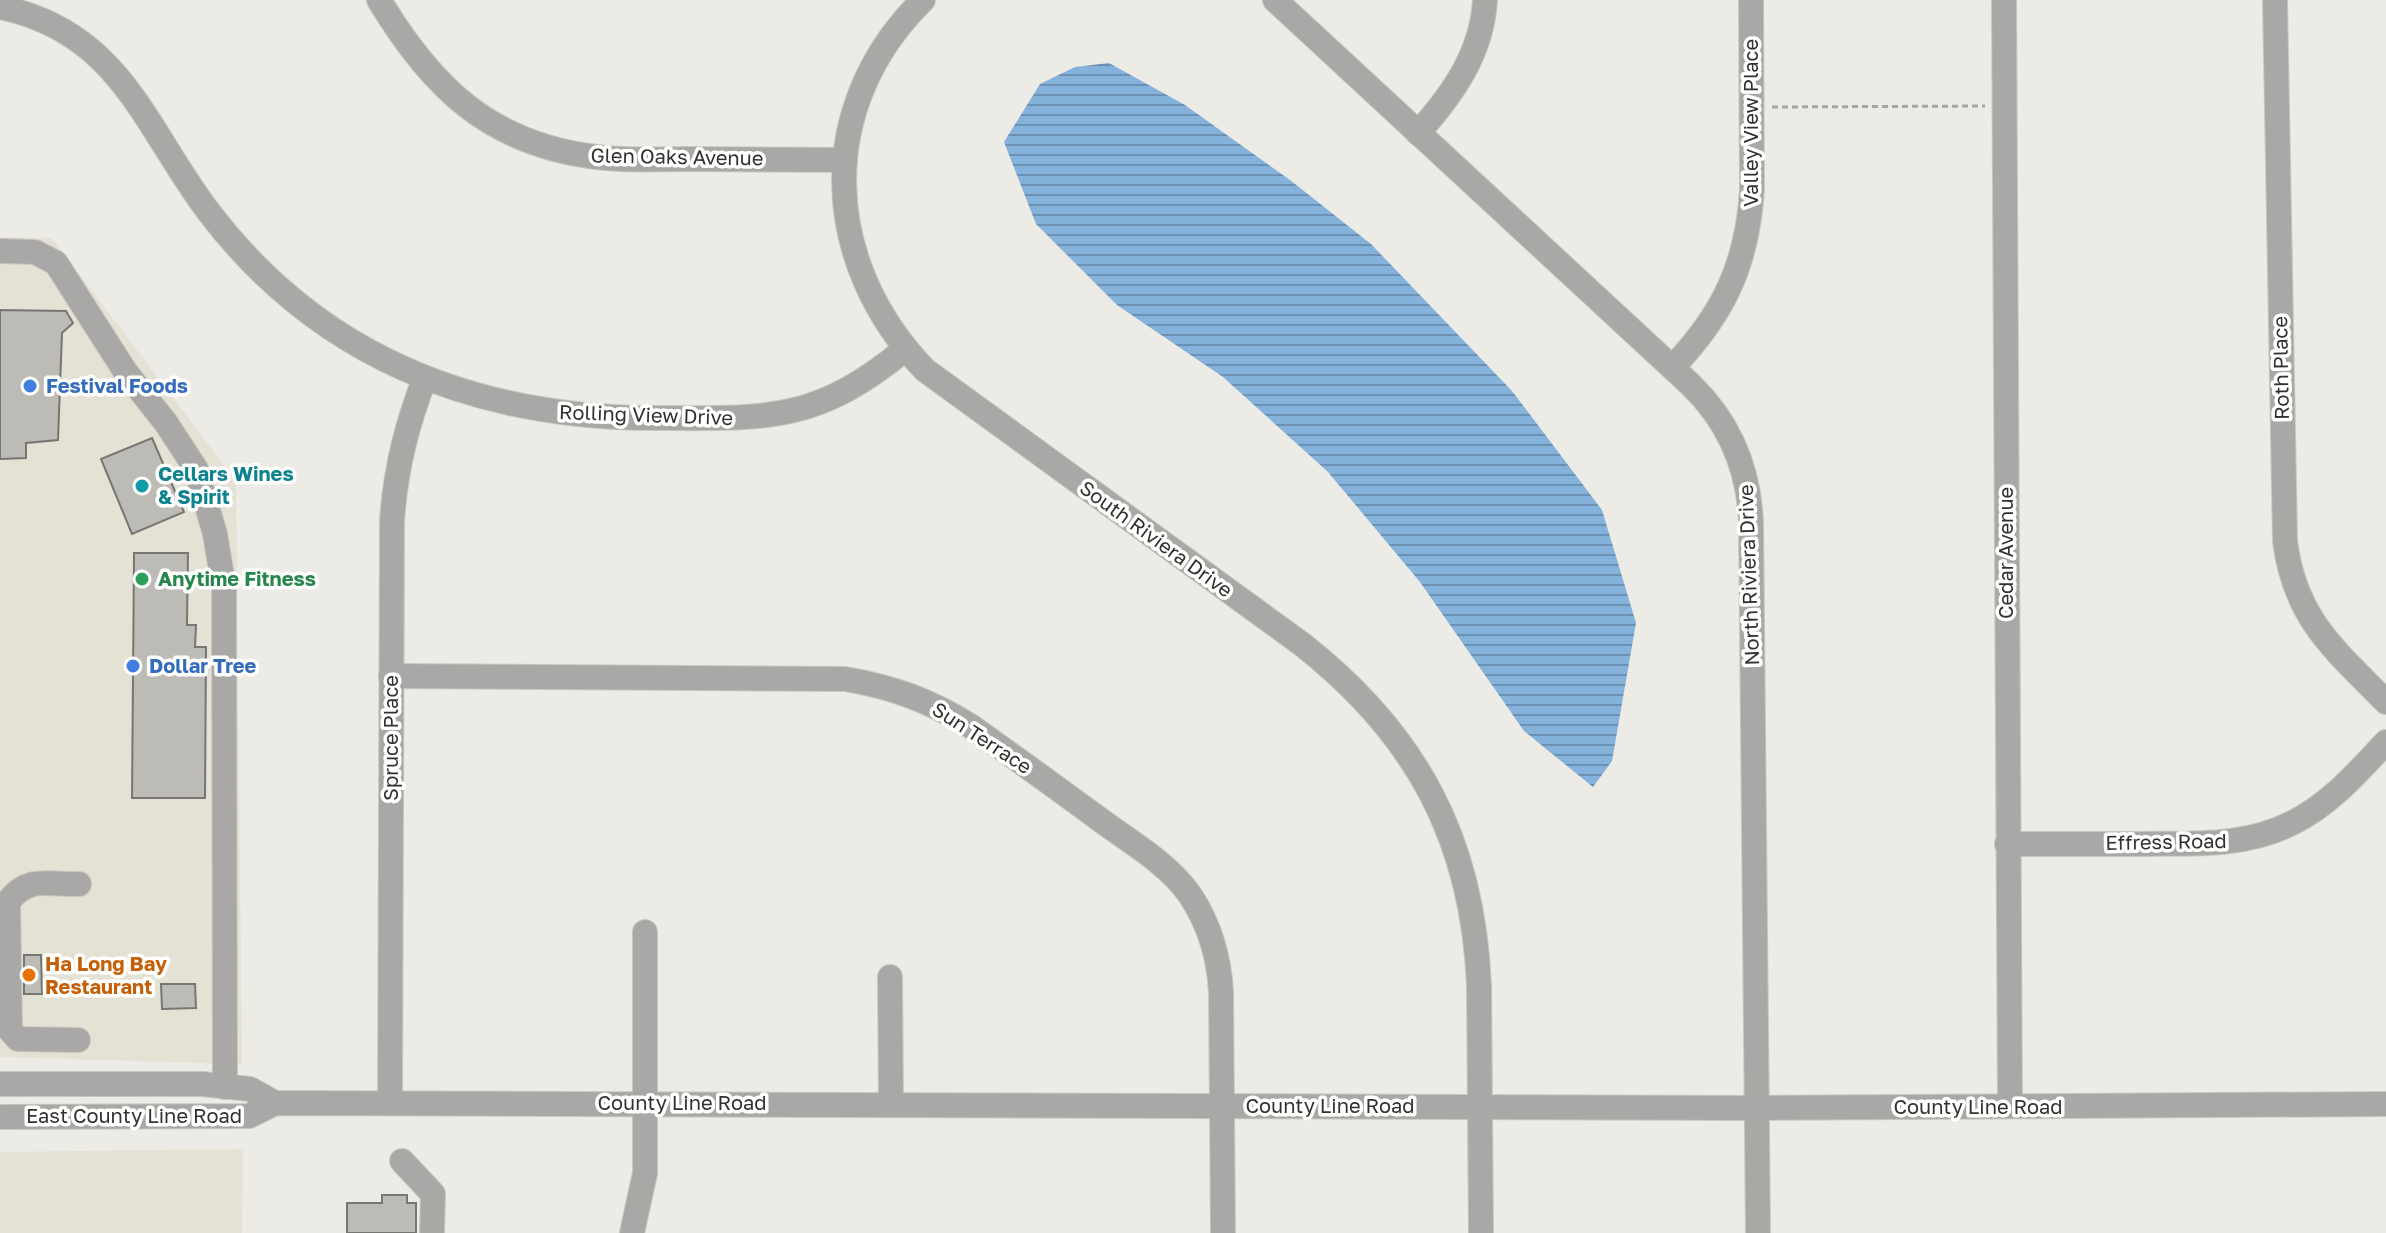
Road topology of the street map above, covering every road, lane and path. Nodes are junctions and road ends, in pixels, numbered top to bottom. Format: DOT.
graph roads {
  1 [pos="379,0"];
  2 [pos="923,0"];
  3 [pos="1275,0"];
  4 [pos="1485,0"];
  5 [pos="1751,0"];
  6 [pos="2004,0"];
  7 [pos="2275,0"];
  8 [pos="0,7"];
  9 [pos="2005,106"];
  10 [pos="1752,108"];
  11 [pos="1418,133"];
  12 [pos="845,160"];
  13 [pos="0,251"];
  14 [pos="905,349"];
  15 [pos="1673,367"];
  16 [pos="425,378"];
  17 [pos="391,676"];
  18 [pos="2386,702"];
  19 [pos="2386,742"];
  20 [pos="2007,844"];
  21 [pos="79,884"];
  22 [pos="645,932"];
  23 [pos="890,977"];
  24 [pos="78,1040"];
  25 [pos="0,1084"];
  26 [pos="225,1087"];
  27 [pos="275,1103"];
  28 [pos="390,1103"];
  29 [pos="891,1103"];
  30 [pos="647,1104"];
  31 [pos="2386,1104"];
  32 [pos="1222,1105"];
  33 [pos="2010,1106"];
  34 [pos="1482,1107"];
  35 [pos="1756,1108"];
  36 [pos="0,1117"];
  37 [pos="402,1161"];
  38 [pos="432,1233"];
  39 [pos="632,1233"];
  40 [pos="1223,1233"];
  41 [pos="1481,1233"];
  42 [pos="1758,1233"];
  1 -- 12 [label="street, Glen Oaks Avenue"];
  2 -- 12 [label="street, South Riviera Drive"];
  3 -- 11 [label="street, North Riviera Drive"];
  4 -- 11 [label="street"];
  5 -- 10 [label="street, Valley View Place"];
  6 -- 9 [label="street, Cedar Avenue"];
  7 -- 18 [label="street, Roth Place"];
  8 -- 16 [label="street, Rolling View Drive"];
  9 -- 10 [label="path"];
  9 -- 20 [label="street, Cedar Avenue"];
  10 -- 15 [label="street, Valley View Place"];
  11 -- 15 [label="street, North Riviera Drive"];
  12 -- 14 [label="street, South Riviera Drive"];
  13 -- 26 [label="street"];
  14 -- 16 [label="street, Rolling View Drive"];
  14 -- 34 [label="street, South Riviera Drive"];
  15 -- 35 [label="street, North Riviera Drive"];
  16 -- 17 [label="street, Spruce Place"];
  17 -- 28 [label="street, Spruce Place"];
  17 -- 32 [label="street, Sun Terrace"];
  19 -- 20 [label="street, Effress Road"];
  20 -- 33 [label="street, Cedar Avenue"];
  21 -- 24 [label="street"];
  22 -- 30 [label="street"];
  23 -- 29 [label="street"];
  25 -- 26 [label="street, East County Line Road"];
  26 -- 27 [label="street, East County Line Road"];
  27 -- 28 [label="street, County Line Road"];
  27 -- 36 [label="street, East County Line Road"];
  28 -- 30 [label="street, County Line Road"];
  29 -- 30 [label="street, County Line Road"];
  29 -- 32 [label="street, County Line Road"];
  30 -- 39 [label="street"];
  31 -- 33 [label="street, County Line Road"];
  32 -- 34 [label="street, County Line Road"];
  32 -- 40 [label="street, Sun Terrace"];
  33 -- 35 [label="street, County Line Road"];
  34 -- 35 [label="street, County Line Road"];
  34 -- 41 [label="street, South Riviera Drive"];
  35 -- 42 [label="street, North Riviera Drive"];
  37 -- 38 [label="street"];
}
